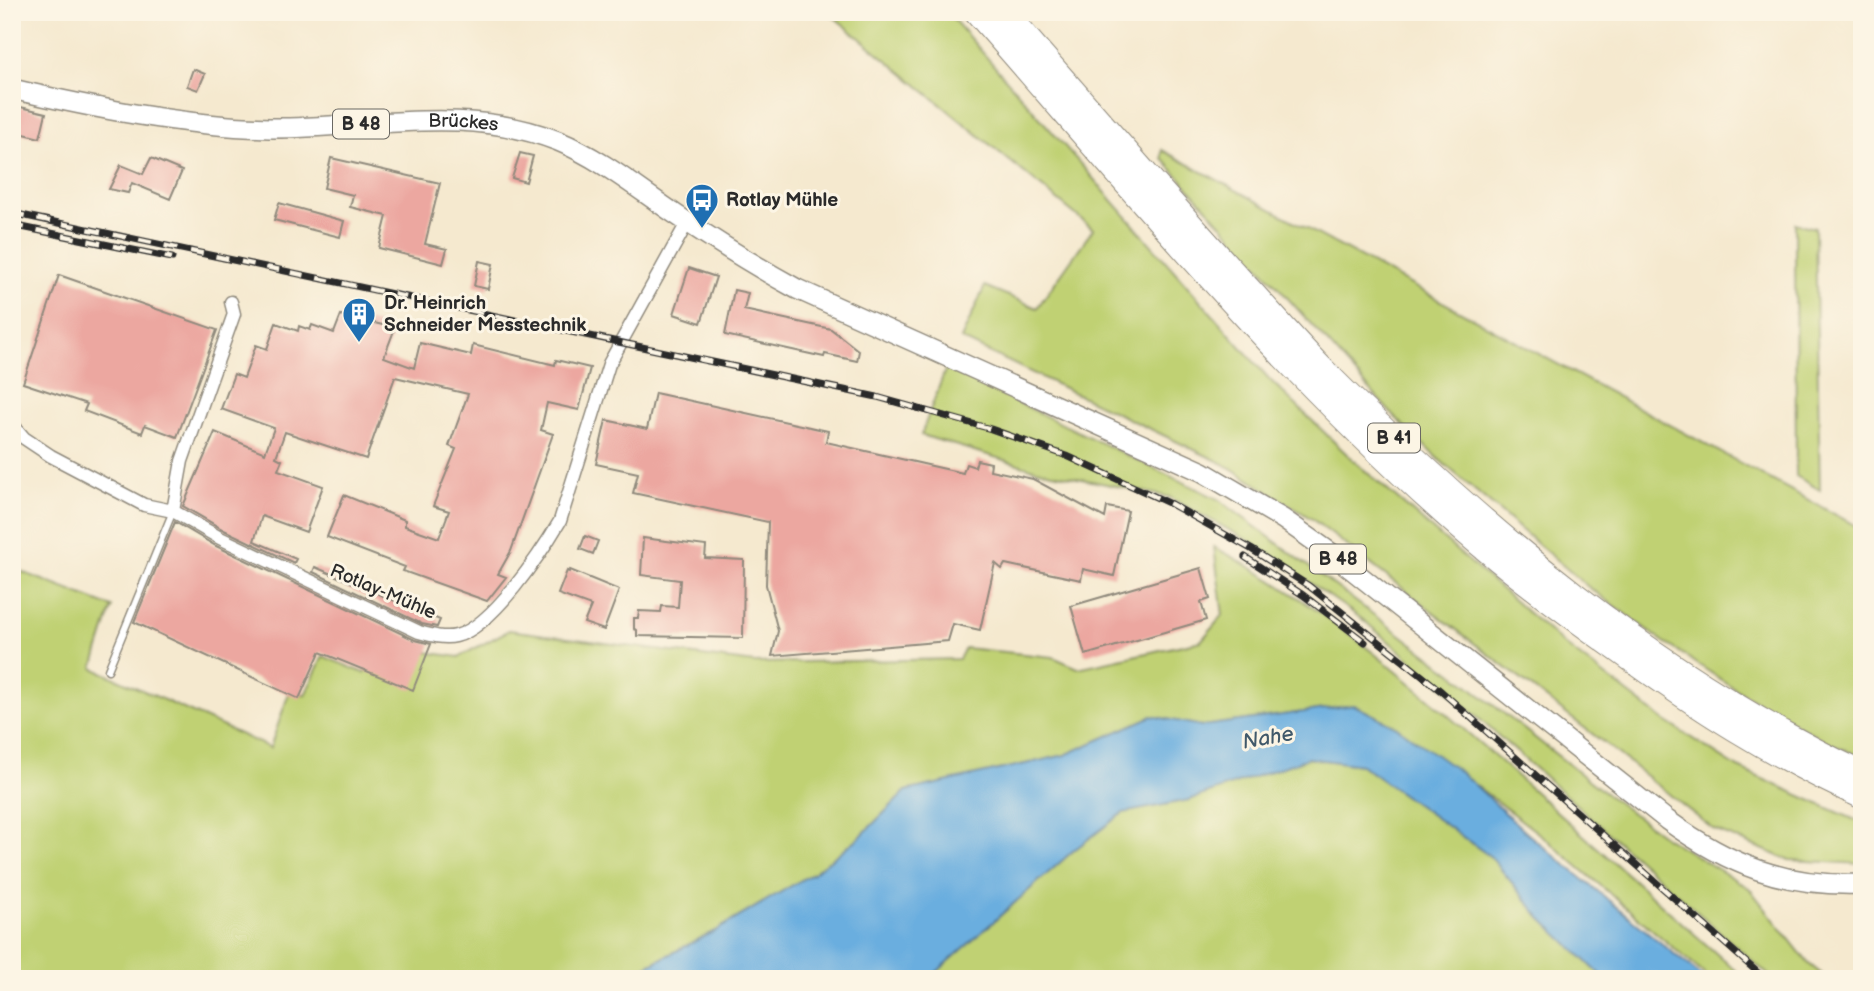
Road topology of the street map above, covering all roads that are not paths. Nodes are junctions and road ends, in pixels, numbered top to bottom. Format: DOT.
graph roads {
  1 [pos="976,12"];
  2 [pos="1005,12"];
  3 [pos="12,89"];
  4 [pos="687,223"];
  5 [pos="231,302"];
  6 [pos="12,424"];
  7 [pos="173,511"];
  8 [pos="108,670"];
  9 [pos="1862,773"];
  10 [pos="1862,797"];
  11 [pos="1862,884"];
  1 -- 10 [label="highway, B 41"];
  2 -- 9 [label="highway, B 41"];
  3 -- 4 [label="main road, Brückes / B 48"];
  4 -- 7 [label="street, Rotlay-Mühle"];
  4 -- 11 [label="main road, Brückes / B 48"];
  5 -- 7 [label="street"];
  6 -- 7 [label="street, Rotlay-Mühle"];
  7 -- 8 [label="lane"];
}
